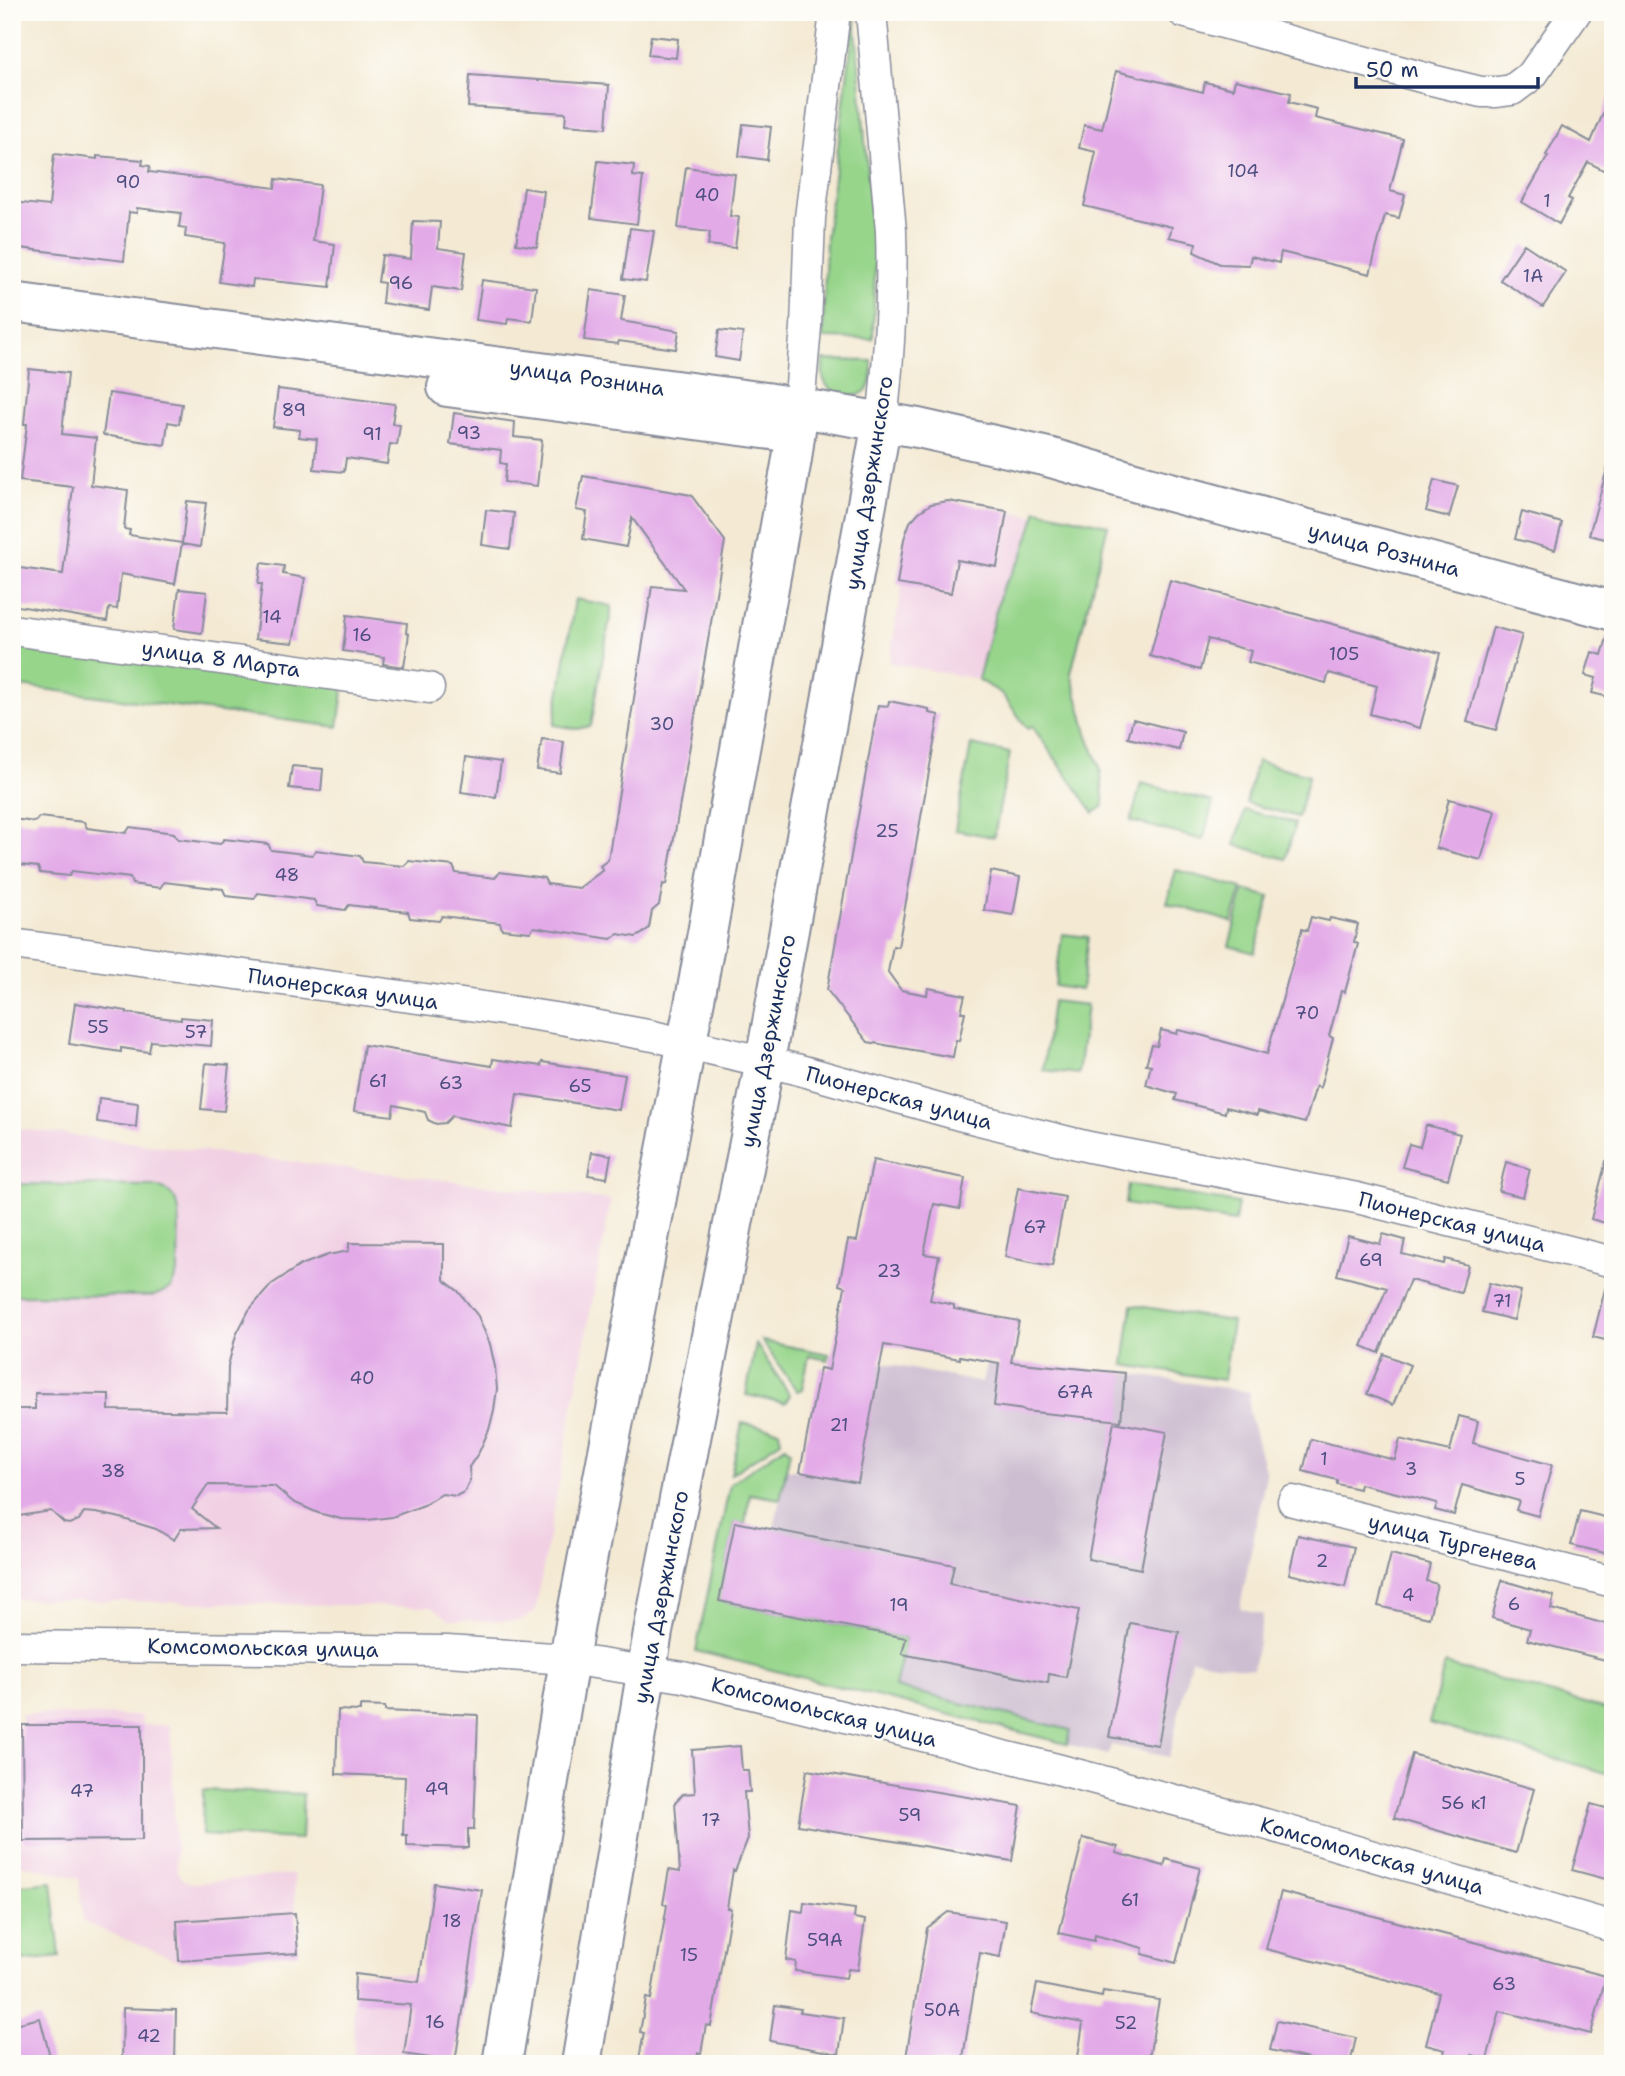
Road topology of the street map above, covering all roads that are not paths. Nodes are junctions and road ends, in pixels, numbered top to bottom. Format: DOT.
graph roads {
  1 [pos="835,12"];
  2 [pos="871,12"];
  3 [pos="1183,12"];
  4 [pos="1576,12"];
  5 [pos="12,302"];
  6 [pos="12,327"];
  7 [pos="797,420"];
  8 [pos="880,432"];
  9 [pos="1613,611"];
  10 [pos="12,630"];
  11 [pos="429,688"];
  12 [pos="12,944"];
  13 [pos="687,1043"];
  14 [pos="765,1062"];
  15 [pos="1613,1262"];
  16 [pos="1293,1501"];
  17 [pos="1613,1582"];
  18 [pos="12,1646"];
  19 [pos="569,1659"];
  20 [pos="646,1671"];
  21 [pos="1613,1927"];
  22 [pos="502,2064"];
  23 [pos="582,2064"];
  1 -- 7 [label="street"];
  2 -- 8 [label="street, улица Дзержинского"];
  3 -- 4 [label="street"];
  5 -- 7 [label="main road, улица Рознина"];
  6 -- 7 [label="main road, улица Рознина"];
  7 -- 8 [label="main road, улица Рознина"];
  7 -- 13 [label="main road"];
  8 -- 9 [label="main road, улица Рознина"];
  8 -- 14 [label="main road, улица Дзержинского"];
  10 -- 11 [label="street, улица 8 Марта"];
  12 -- 13 [label="street, Пионерская улица"];
  13 -- 14 [label="street, Пионерская улица"];
  13 -- 19 [label="main road"];
  14 -- 15 [label="street, Пионерская улица"];
  14 -- 20 [label="main road, улица Дзержинского"];
  16 -- 17 [label="street, улица Тургенева"];
  18 -- 19 [label="street, Комсомольская улица"];
  19 -- 20 [label="street, Комсомольская улица"];
  19 -- 22 [label="main road"];
  20 -- 21 [label="street, Комсомольская улица"];
  20 -- 23 [label="main road, улица Дзержинского"];
}
